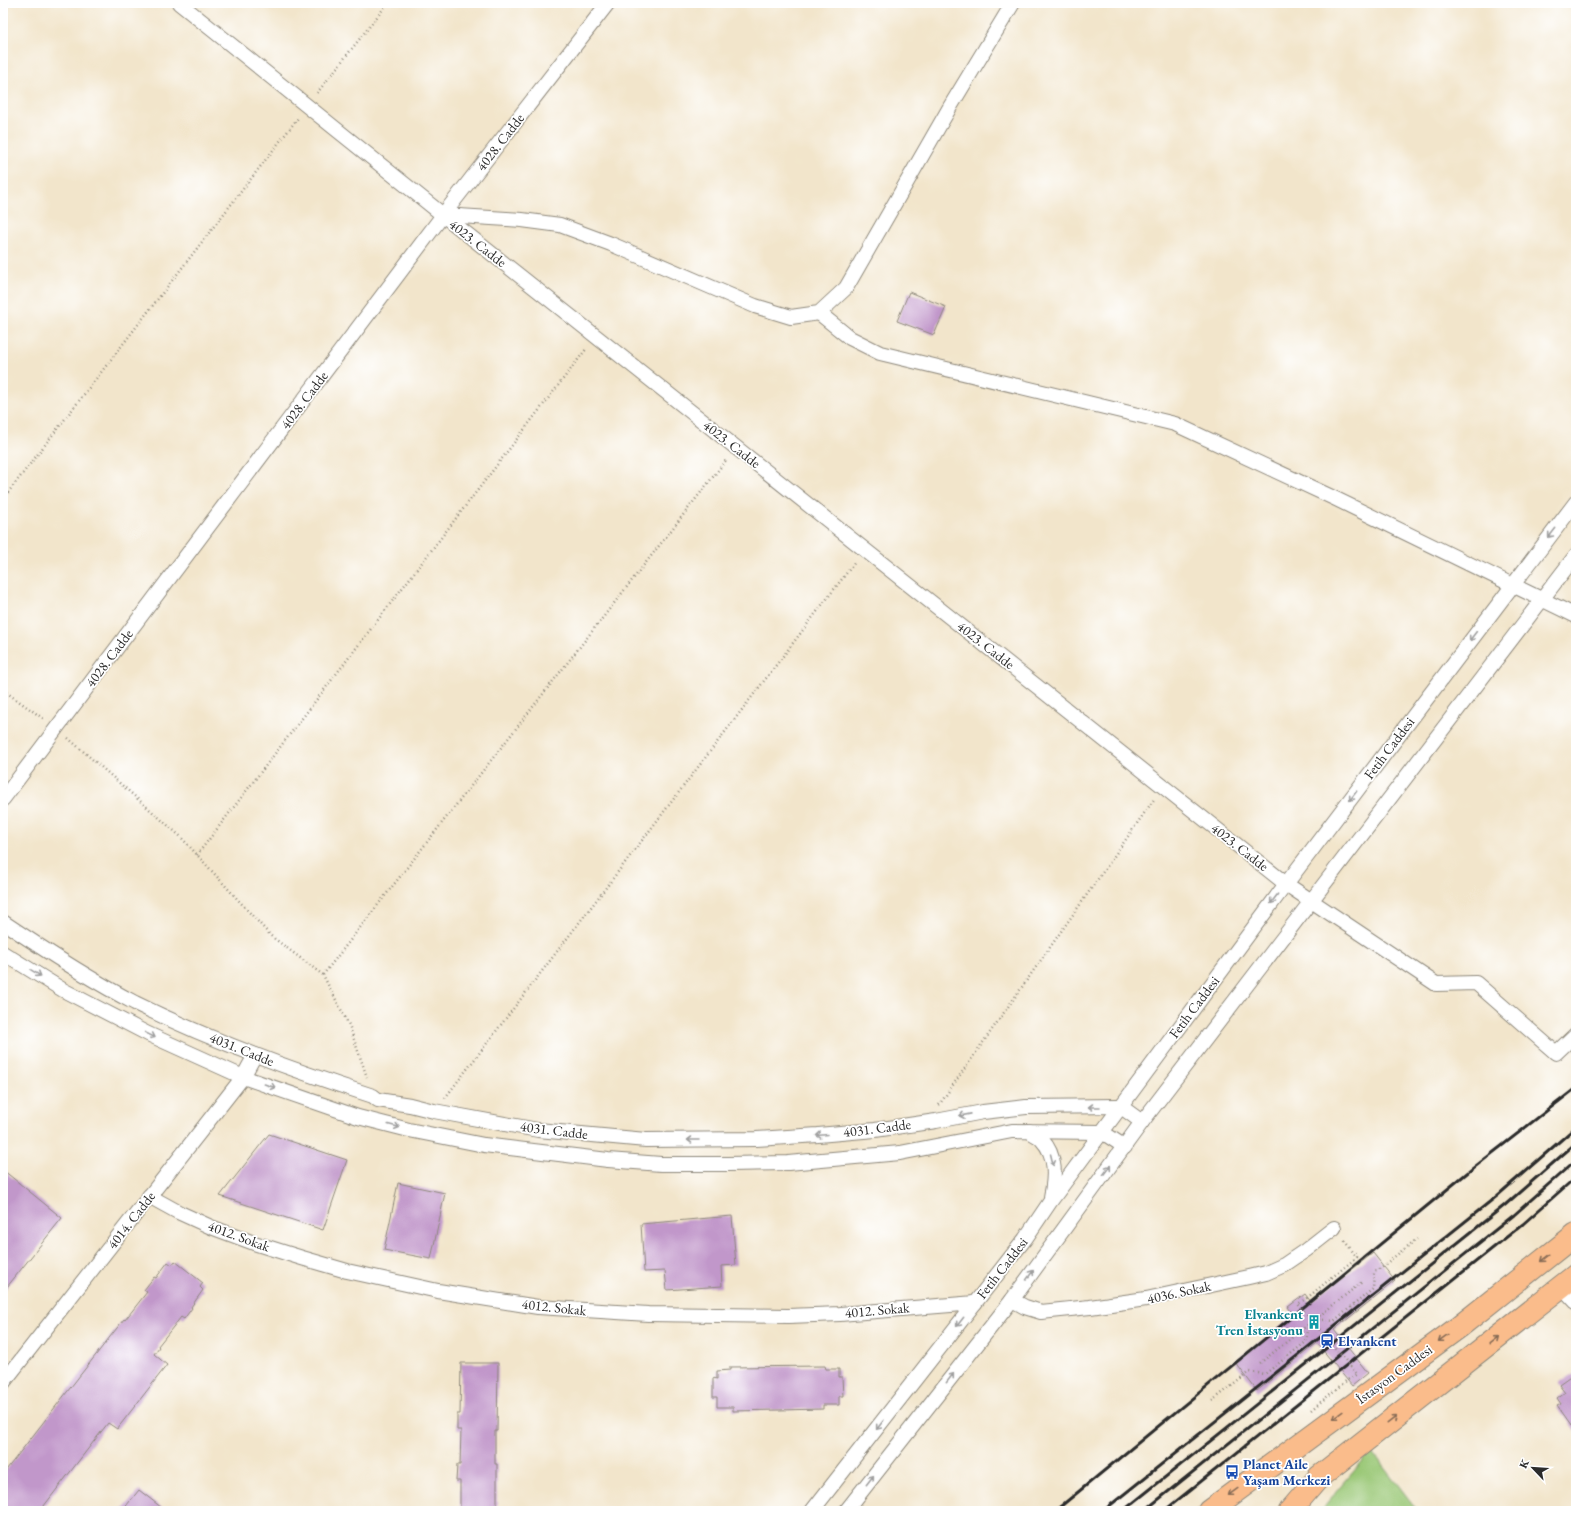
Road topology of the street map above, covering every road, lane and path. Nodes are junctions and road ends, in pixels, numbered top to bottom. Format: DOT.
graph roads {
  1 [pos="179,3"];
  2 [pos="388,3"];
  3 [pos="608,3"];
  4 [pos="1013,3"];
  5 [pos="307,106"];
  6 [pos="443,215"];
  7 [pos="819,313"];
  8 [pos="596,337"];
  9 [pos="736,448"];
  10 [pos="3,499"];
  11 [pos="1576,502"];
  12 [pos="865,549"];
  13 [pos="1576,555"];
  14 [pos="1512,585"];
  15 [pos="1541,599"];
  16 [pos="1576,616"];
  17 [pos="3,690"];
  18 [pos="56,727"];
  19 [pos="1163,786"];
  20 [pos="3,798"];
  21 [pos="197,855"];
  22 [pos="1286,884"];
  23 [pos="1311,900"];
  24 [pos="3,922"];
  25 [pos="3,953"];
  26 [pos="323,975"];
  27 [pos="1576,1034"];
  28 [pos="255,1055"];
  29 [pos="243,1077"];
  30 [pos="373,1096"];
  31 [pos="1120,1106"];
  32 [pos="434,1112"];
  33 [pos="936,1121"];
  34 [pos="1142,1122"];
  35 [pos="1029,1131"];
  36 [pos="1102,1132"];
  37 [pos="1124,1147"];
  38 [pos="149,1196"];
  39 [pos="1050,1202"];
  40 [pos="1334,1228"];
  41 [pos="1576,1234"];
  42 [pos="1416,1239"];
  43 [pos="1362,1282"];
  44 [pos="1572,1288"];
  45 [pos="1012,1300"];
  46 [pos="976,1302"];
  47 [pos="1315,1319"];
  48 [pos="1312,1322"];
  49 [pos="1309,1324"];
  50 [pos="1260,1363"];
  51 [pos="3,1383"];
  52 [pos="1212,1401"];
  53 [pos="1306,1414"];
  54 [pos="812,1511"];
  55 [pos="846,1511"];
  56 [pos="1208,1511"];
  57 [pos="1290,1511"];
  1 -- 5 [label="street, 4023. Cadde"];
  2 -- 5 [label="path"];
  3 -- 6 [label="street, 4028. Cadde"];
  4 -- 7 [label="street"];
  5 -- 6 [label="street, 4023. Cadde"];
  5 -- 10 [label="path"];
  6 -- 7 [label="street"];
  6 -- 8 [label="street, 4023. Cadde"];
  6 -- 18 [label="street, 4028. Cadde"];
  7 -- 14 [label="street"];
  8 -- 9 [label="street, 4023. Cadde"];
  8 -- 21 [label="path"];
  9 -- 12 [label="street, 4023. Cadde"];
  9 -- 26 [label="path"];
  11 -- 14 [label="street, Fetih Caddesi, one-way"];
  12 -- 19 [label="street, 4023. Cadde"];
  12 -- 32 [label="path"];
  13 -- 15 [label="street, Fetih Caddesi"];
  14 -- 15 [label="street"];
  14 -- 22 [label="street, Fetih Caddesi, one-way"];
  15 -- 16 [label="street"];
  15 -- 23 [label="street, Fetih Caddesi"];
  17 -- 18 [label="path"];
  18 -- 20 [label="street, 4028. Cadde"];
  18 -- 21 [label="path"];
  19 -- 22 [label="street, 4023. Cadde"];
  19 -- 33 [label="path"];
  21 -- 26 [label="path"];
  22 -- 23 [label="street, 4023. Cadde"];
  22 -- 31 [label="street, Fetih Caddesi, one-way"];
  23 -- 27 [label="street, 4023. Cadde"];
  23 -- 34 [label="street, Fetih Caddesi"];
  24 -- 28 [label="street, 4031. Cadde"];
  25 -- 29 [label="street, 4031. Cadde, one-way"];
  26 -- 30 [label="path"];
  28 -- 29 [label="street, 4014. Cadde"];
  28 -- 30 [label="street, 4031. Cadde"];
  29 -- 35 [label="street, 4031. Cadde, one-way"];
  29 -- 38 [label="street, 4014. Cadde"];
  30 -- 32 [label="street, 4031. Cadde"];
  31 -- 33 [label="street, 4031. Cadde, one-way"];
  31 -- 34 [label="street"];
  31 -- 36 [label="street, Fetih Caddesi"];
  33 -- 32 [label="street, 4031. Cadde, one-way"];
  34 -- 37 [label="street, Fetih Caddesi"];
  35 -- 36 [label="street, 4031. Cadde"];
  35 -- 39 [label="street, one-way"];
  36 -- 37 [label="street"];
  36 -- 39 [label="street, Fetih Caddesi"];
  45 -- 37 [label="street, Fetih Caddesi, one-way"];
  38 -- 46 [label="street, 4012. Sokak"];
  38 -- 51 [label="street, 4014. Cadde"];
  39 -- 46 [label="street, Fetih Caddesi"];
  40 -- 45 [label="street, 4036. Sokak"];
  40 -- 48 [label="path, bridge"];
  41 -- 56 [label="main road, İstasyon Caddesi, one-way"];
  42 -- 47 [label="path"];
  43 -- 47 [label="path"];
  57 -- 44 [label="main road, one-way"];
  55 -- 45 [label="street, Fetih Caddesi, one-way"];
  46 -- 54 [label="street, Fetih Caddesi, one-way"];
  47 -- 48 [label="path, bridge"];
  48 -- 49 [label="path, bridge"];
  48 -- 53 [label="path, bridge"];
  49 -- 50 [label="path"];
  49 -- 52 [label="path"];
}
